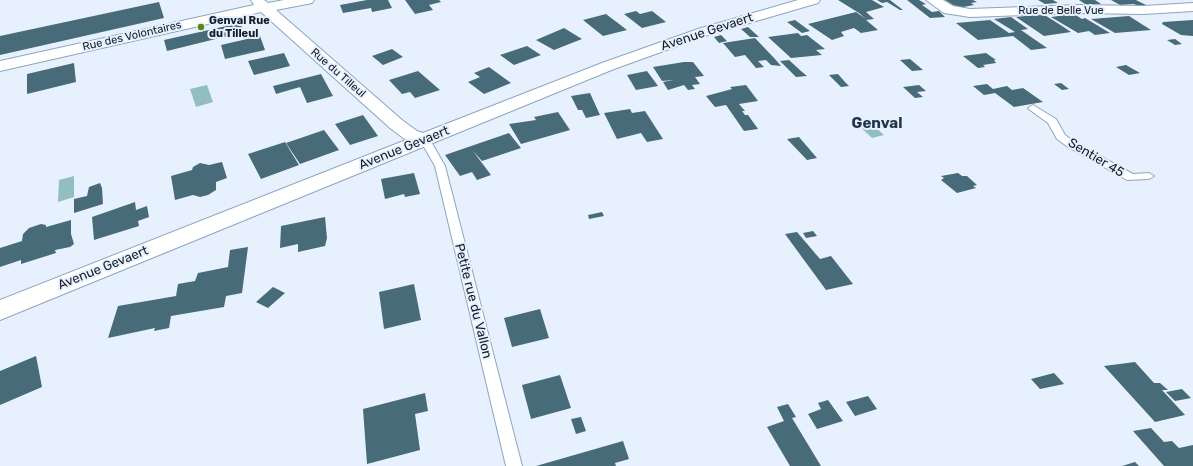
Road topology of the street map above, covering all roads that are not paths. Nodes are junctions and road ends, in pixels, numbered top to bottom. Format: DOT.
graph roads {
  1 [pos="307,0"];
  2 [pos="813,0"];
  3 [pos="933,0"];
  4 [pos="260,4"];
  5 [pos="1193,7"];
  6 [pos="0,66"];
  7 [pos="1033,108"];
  8 [pos="425,140"];
  9 [pos="1149,176"];
  10 [pos="0,310"];
  11 [pos="514,466"];
  1 -- 4 [label="street, Rue des Volontaires"];
  2 -- 8 [label="street, Avenue Gevaert"];
  3 -- 5 [label="street, Rue de Belle Vue"];
  4 -- 6 [label="street, Rue des Volontaires"];
  4 -- 8 [label="street, Rue du Tilleul"];
  7 -- 9 [label="lane, Sentier 45"];
  8 -- 10 [label="street, Avenue Gevaert"];
  8 -- 11 [label="lane, Petite rue du Vallon"];
}
